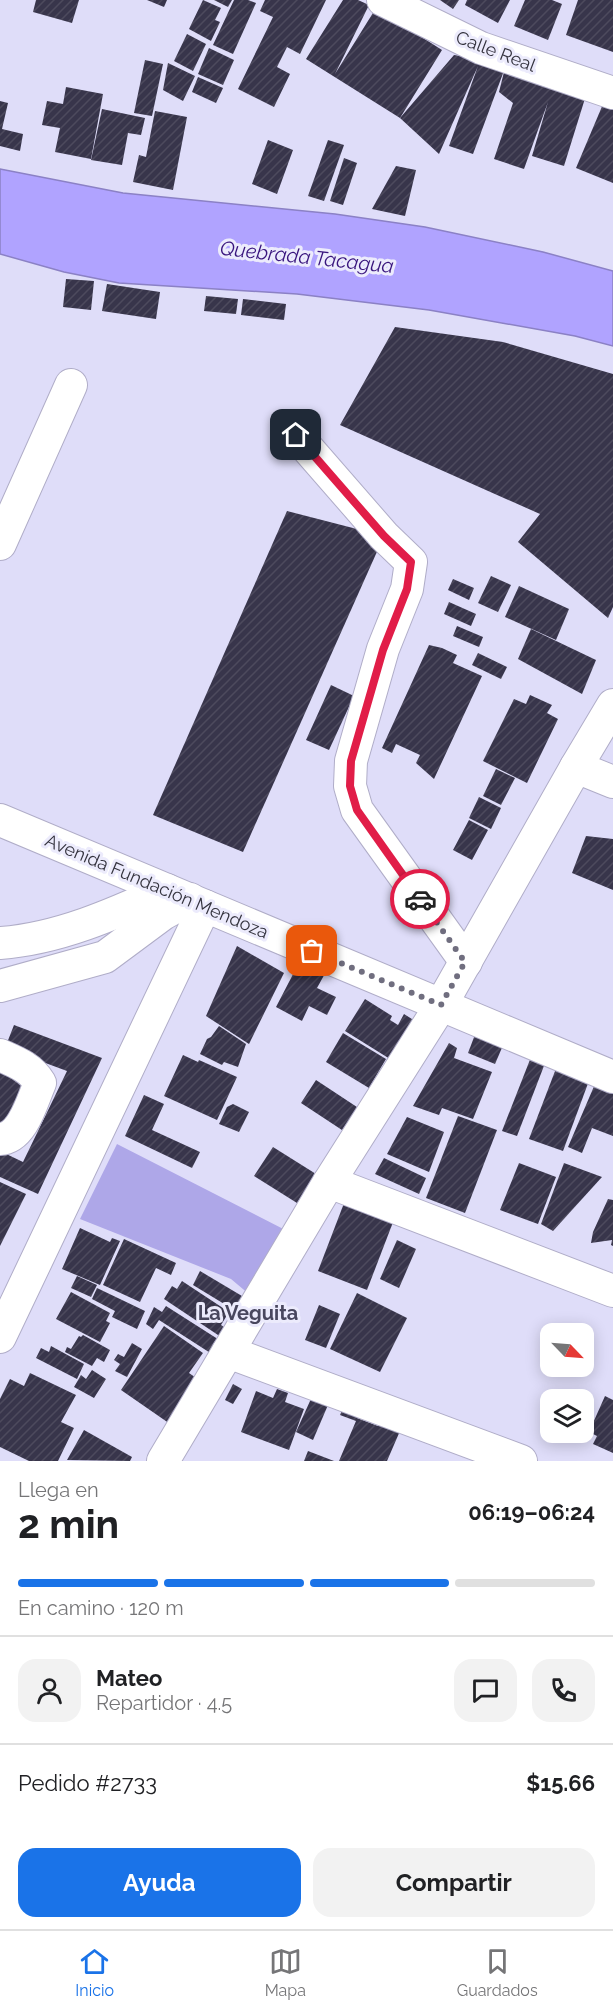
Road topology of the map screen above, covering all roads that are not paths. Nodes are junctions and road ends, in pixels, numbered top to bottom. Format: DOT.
graph roads {
  1 [pos="383,0"];
  2 [pos="613,93"];
  3 [pos="71,385"];
  4 [pos="296,435"];
  5 [pos="0,544"];
  6 [pos="613,705"];
  7 [pos="576,767"];
  8 [pos="613,782"];
  9 [pos="0,820"];
  10 [pos="187,898"];
  11 [pos="0,943"];
  12 [pos="465,962"];
  13 [pos="3,992"];
  14 [pos="441,1005"];
  15 [pos="0,1055"];
  16 [pos="613,1077"];
  17 [pos="0,1138"];
  18 [pos="329,1182"];
  19 [pos="613,1291"];
  20 [pos="0,1337"];
  21 [pos="228,1352"];
  22 [pos="163,1461"];
  23 [pos="521,1461"];
  1 -- 2 [label="street, Calle Real"];
  3 -- 5 [label="street"];
  4 -- 12 [label="street"];
  6 -- 7 [label="street"];
  7 -- 8 [label="street"];
  7 -- 12 [label="street"];
  9 -- 10 [label="street, Avenida Fundación Mendoza"];
  10 -- 11 [label="street"];
  10 -- 13 [label="street"];
  10 -- 14 [label="street, Avenida Fundación Mendoza"];
  10 -- 20 [label="street"];
  12 -- 14 [label="street"];
  14 -- 16 [label="street, Avenida Fundación Mendoza"];
  14 -- 18 [label="street"];
  15 -- 17 [label="street"];
  18 -- 19 [label="street"];
  18 -- 21 [label="street"];
  21 -- 22 [label="street"];
  21 -- 23 [label="street"];
}
